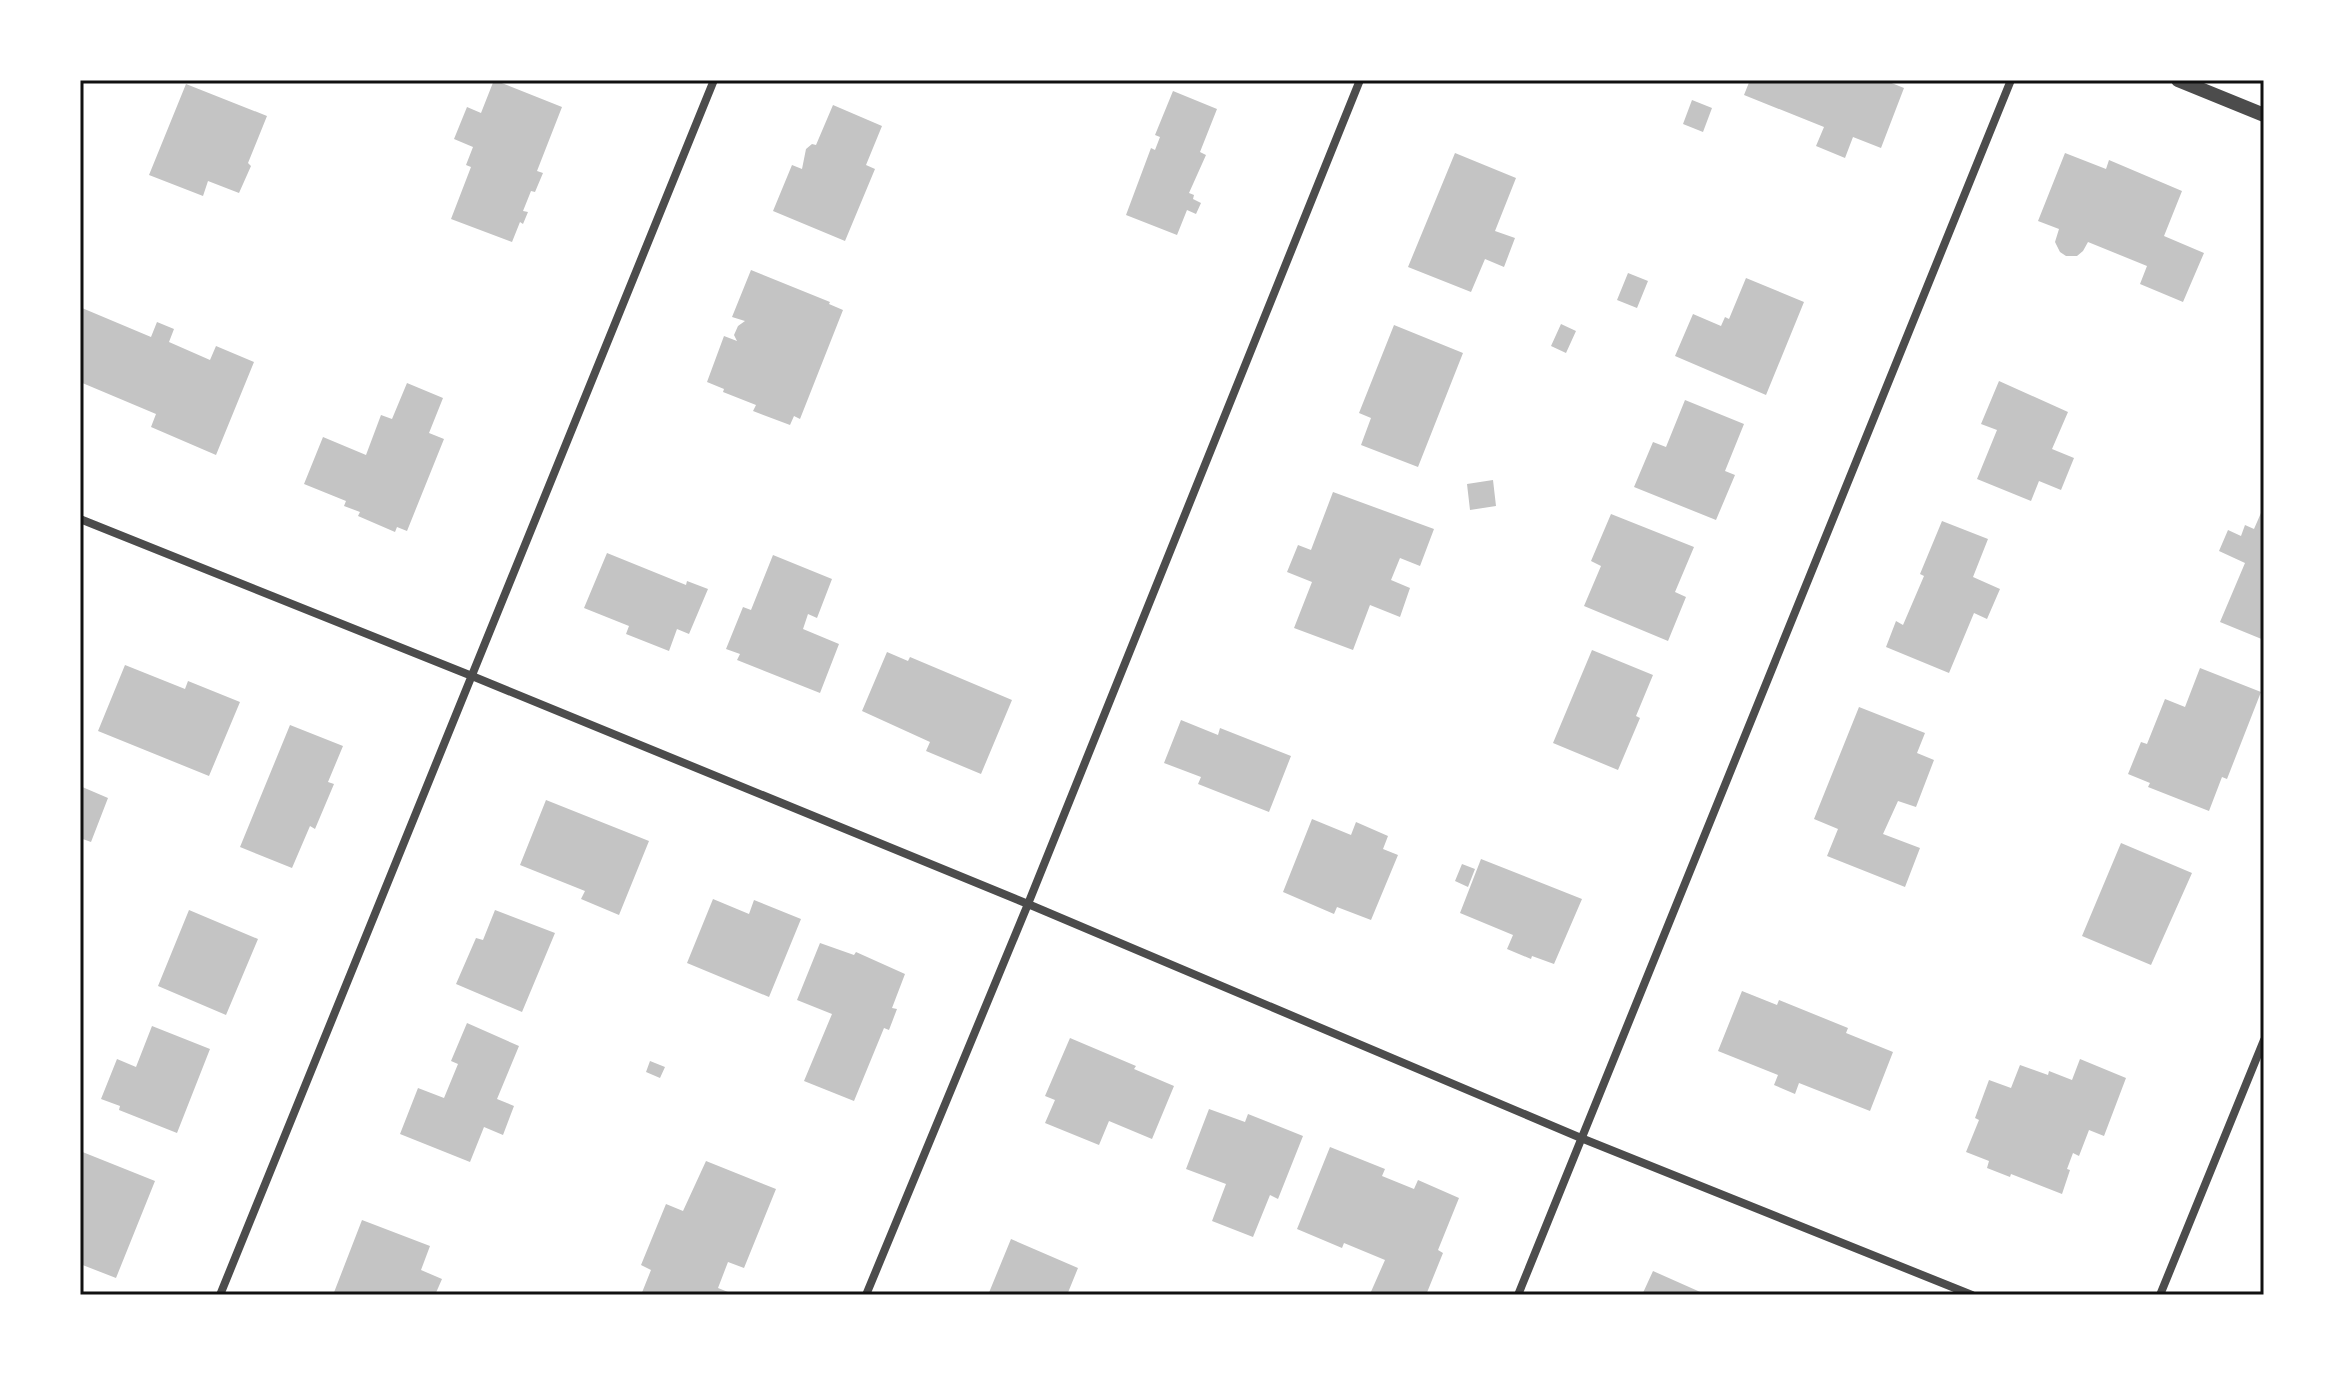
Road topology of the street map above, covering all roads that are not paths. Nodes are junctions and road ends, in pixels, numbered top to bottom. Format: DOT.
graph roads {
  1 [pos="714,80"];
  2 [pos="1360,80"];
  3 [pos="2011,80"];
  4 [pos="2178,80"];
  5 [pos="2264,115"];
  6 [pos="80,519"];
  7 [pos="472,676"];
  8 [pos="1028,904"];
  9 [pos="2264,1040"];
  10 [pos="1581,1138"];
  11 [pos="220,1295"];
  12 [pos="866,1295"];
  13 [pos="1518,1295"];
  14 [pos="1972,1295"];
  15 [pos="2160,1295"];
  1 -- 7 [label="street"];
  2 -- 8 [label="street"];
  3 -- 10 [label="street"];
  4 -- 5 [label="street"];
  6 -- 7 [label="street"];
  7 -- 8 [label="street"];
  7 -- 11 [label="street"];
  8 -- 10 [label="street"];
  8 -- 12 [label="street"];
  9 -- 15 [label="street"];
  10 -- 13 [label="street"];
  10 -- 14 [label="street"];
}
